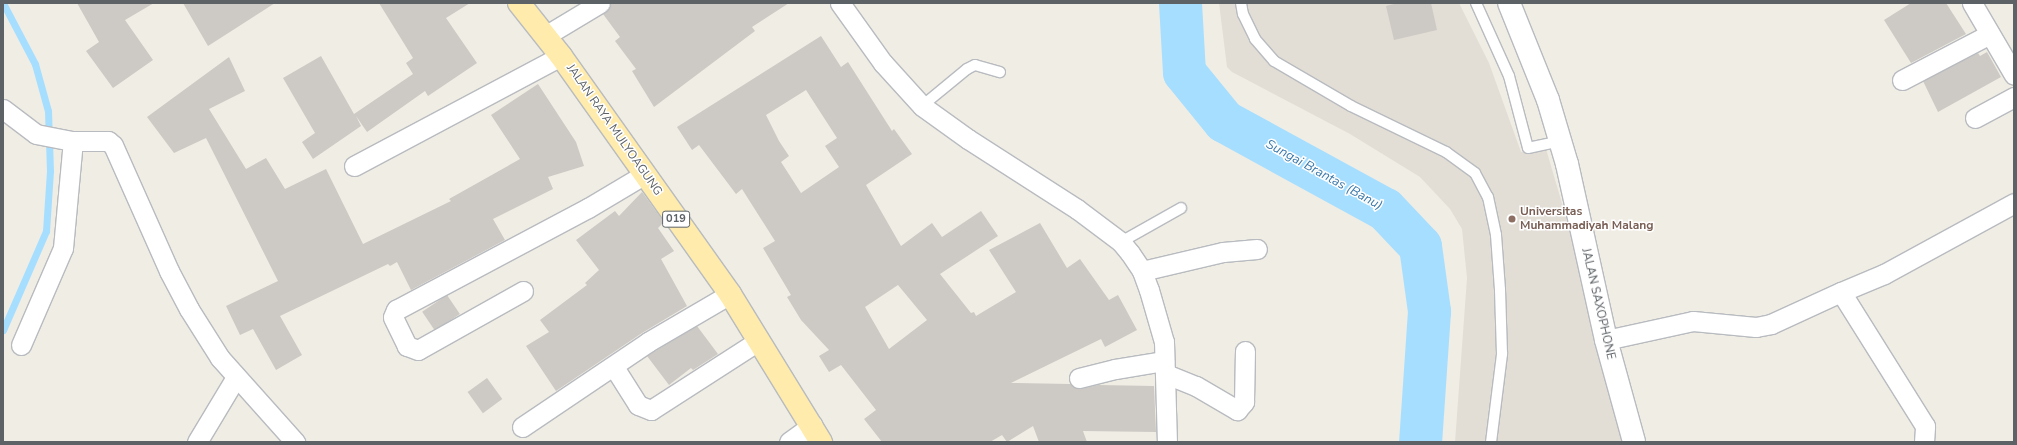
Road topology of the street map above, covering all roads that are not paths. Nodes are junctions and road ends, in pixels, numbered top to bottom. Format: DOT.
graph roads {
  1 [pos="519,3"];
  2 [pos="600,3"];
  3 [pos="840,3"];
  4 [pos="1241,3"];
  5 [pos="1476,3"];
  6 [pos="1509,3"];
  7 [pos="1972,3"];
  8 [pos="1990,34"];
  9 [pos="545,36"];
  10 [pos="561,56"];
  11 [pos="1000,72"];
  12 [pos="2014,75"];
  13 [pos="1902,80"];
  14 [pos="2014,97"];
  15 [pos="922,106"];
  16 [pos="3,109"];
  17 [pos="1975,118"];
  18 [pos="70,141"];
  19 [pos="1560,141"];
  20 [pos="354,166"];
  21 [pos="645,174"];
  22 [pos="2014,203"];
  23 [pos="1181,208"];
  24 [pos="1121,242"];
  25 [pos="1257,249"];
  26 [pos="1142,271"];
  27 [pos="523,291"];
  28 [pos="1841,292"];
  29 [pos="730,294"];
  30 [pos="1606,340"];
  31 [pos="758,341"];
  32 [pos="21,345"];
  33 [pos="1245,351"];
  34 [pos="614,367"];
  35 [pos="1165,368"];
  36 [pos="236,377"];
  37 [pos="1079,378"];
  38 [pos="522,427"];
  39 [pos="816,433"];
  40 [pos="197,442"];
  41 [pos="295,442"];
  42 [pos="789,442"];
  43 [pos="1167,442"];
  44 [pos="1491,442"];
  45 [pos="1634,442"];
  46 [pos="1924,442"];
  1 -- 9 [label="main road, JALAN RAYA MULYOAGUNG / 019"];
  2 -- 9 [label="street"];
  3 -- 15 [label="street"];
  4 -- 44 [label="lane"];
  5 -- 19 [label="lane"];
  6 -- 19 [label="main road, JALAN SAXOPHONE"];
  7 -- 8 [label="street"];
  8 -- 12 [label="street"];
  8 -- 13 [label="street"];
  9 -- 10 [label="main road, JALAN RAYA MULYOAGUNG / 019"];
  10 -- 20 [label="street"];
  10 -- 21 [label="main road, JALAN RAYA MULYOAGUNG / 019"];
  11 -- 15 [label="lane"];
  14 -- 17 [label="street"];
  15 -- 24 [label="street"];
  16 -- 18 [label="street"];
  18 -- 32 [label="street"];
  18 -- 36 [label="street"];
  19 -- 30 [label="main road, JALAN SAXOPHONE"];
  21 -- 27 [label="street"];
  21 -- 29 [label="main road, JALAN RAYA MULYOAGUNG / 019"];
  22 -- 28 [label="street"];
  23 -- 24 [label="lane"];
  24 -- 26 [label="street"];
  25 -- 26 [label="street"];
  26 -- 35 [label="street"];
  28 -- 30 [label="street"];
  28 -- 46 [label="street"];
  29 -- 31 [label="main road, JALAN RAYA MULYOAGUNG / 019"];
  29 -- 34 [label="street"];
  30 -- 45 [label="main road, JALAN SAXOPHONE"];
  31 -- 34 [label="street"];
  31 -- 39 [label="main road, JALAN RAYA MULYOAGUNG / 019"];
  33 -- 35 [label="street"];
  34 -- 38 [label="street"];
  35 -- 37 [label="street"];
  35 -- 43 [label="street"];
  36 -- 40 [label="street"];
  36 -- 41 [label="street"];
  39 -- 42 [label="street"];
}
